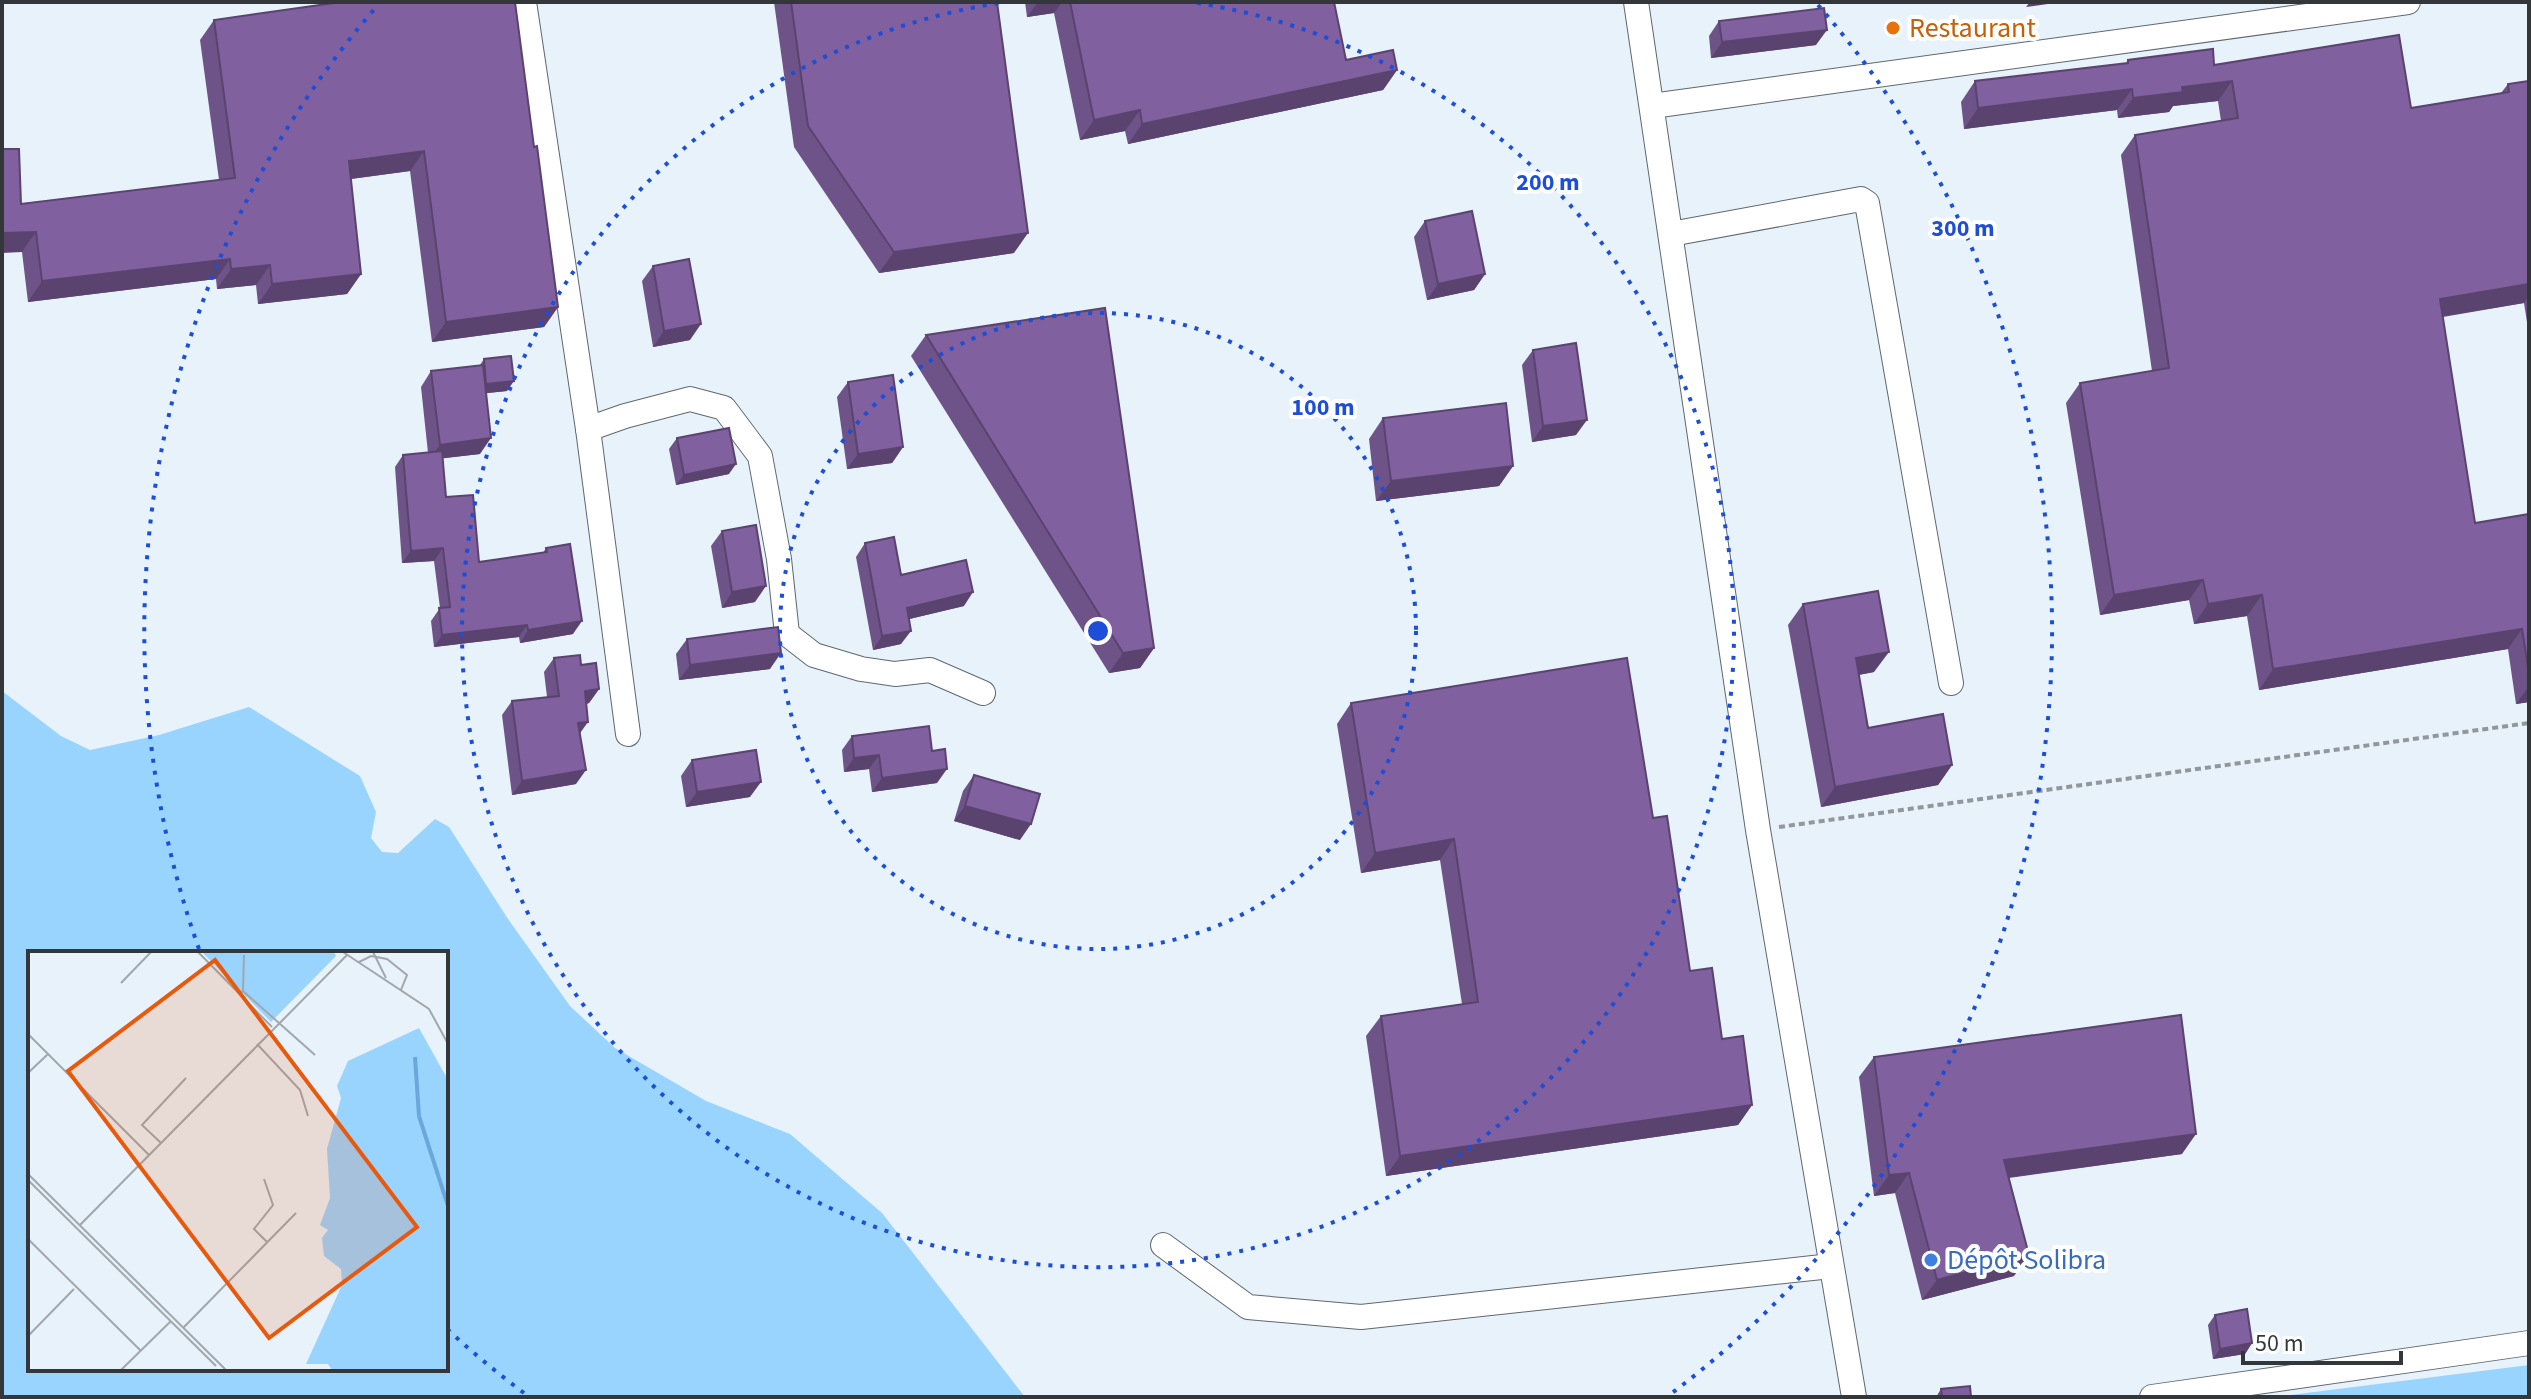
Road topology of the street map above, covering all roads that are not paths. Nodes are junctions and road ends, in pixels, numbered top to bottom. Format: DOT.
graph roads {
  1 [pos="524,2"];
  2 [pos="1636,2"];
  3 [pos="2408,2"];
  4 [pos="1652,106"];
  5 [pos="1671,234"];
  6 [pos="588,429"];
  7 [pos="1951,683"];
  8 [pos="983,693"];
  9 [pos="628,734"];
  10 [pos="1163,1245"];
  11 [pos="1831,1266"];
  12 [pos="2529,1343"];
  13 [pos="2221,1392"];
  14 [pos="1854,1397"];
  15 [pos="2152,1397"];
  1 -- 6 [label="street"];
  2 -- 4 [label="street"];
  3 -- 4 [label="street"];
  4 -- 5 [label="street"];
  5 -- 7 [label="street"];
  5 -- 11 [label="street"];
  6 -- 8 [label="street"];
  6 -- 9 [label="street"];
  10 -- 11 [label="street"];
  11 -- 14 [label="street"];
  12 -- 13 [label="street"];
  13 -- 15 [label="street"];
}
